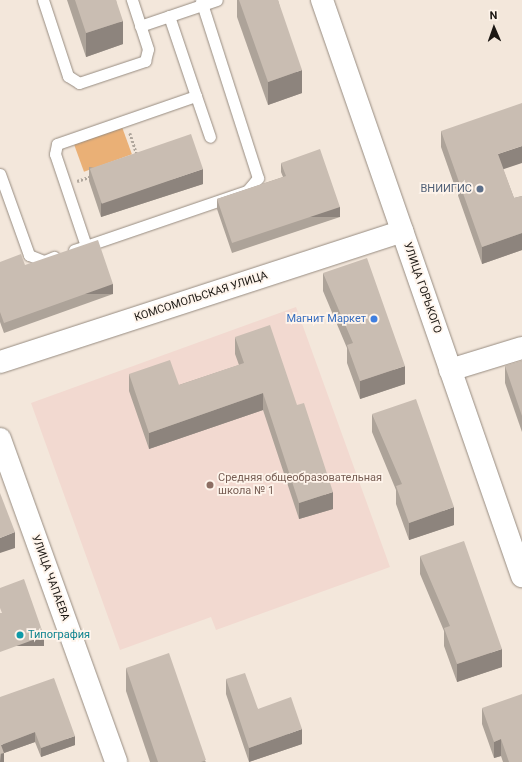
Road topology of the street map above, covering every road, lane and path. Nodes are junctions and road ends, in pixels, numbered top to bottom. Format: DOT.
graph roads {
  1 [pos="43,0"];
  2 [pos="132,0"];
  3 [pos="217,0"];
  4 [pos="322,0"];
  5 [pos="202,2"];
  6 [pos="169,16"];
  7 [pos="140,26"];
  8 [pos="196,96"];
  9 [pos="126,119"];
  10 [pos="210,137"];
  11 [pos="139,161"];
  12 [pos="0,174"];
  13 [pos="95,175"];
  14 [pos="66,185"];
  15 [pos="402,231"];
  16 [pos="86,246"];
  17 [pos="522,348"];
  18 [pos="0,362"];
  19 [pos="450,370"];
  20 [pos="1,445"];
  21 [pos="522,576"];
  22 [pos="116,762"];
  1 -- 7 [label="lane"];
  2 -- 7 [label="lane"];
  3 -- 5 [label="lane"];
  4 -- 15 [label="street, УЛИЦА ГОРЬКОГО"];
  5 -- 6 [label="lane"];
  5 -- 16 [label="lane"];
  6 -- 7 [label="lane"];
  6 -- 8 [label="lane"];
  8 -- 9 [label="lane"];
  8 -- 10 [label="lane"];
  9 -- 11 [label="path"];
  9 -- 14 [label="lane"];
  12 -- 16 [label="lane"];
  13 -- 14 [label="path"];
  14 -- 16 [label="lane"];
  15 -- 18 [label="street, КОМСОМОЛЬСКАЯ УЛИЦА"];
  15 -- 19 [label="street, УЛИЦА ГОРЬКОГО"];
  17 -- 19 [label="street"];
  19 -- 21 [label="street, УЛИЦА ГОРЬКОГО"];
  20 -- 22 [label="street, УЛИЦА ЧАПАЕВА"];
}
